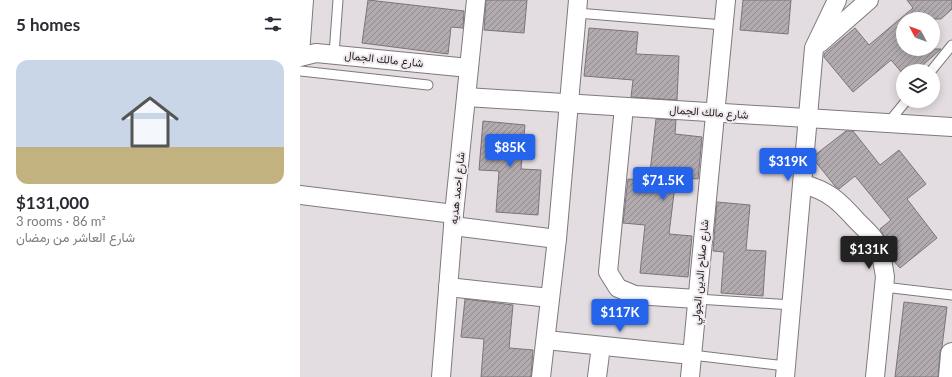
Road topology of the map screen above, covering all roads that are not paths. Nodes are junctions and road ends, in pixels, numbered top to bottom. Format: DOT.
graph roads {
  1 [pos="304,0"];
  2 [pos="338,0"];
  3 [pos="476,0"];
  4 [pos="726,0"];
  5 [pos="837,0"];
  6 [pos="869,0"];
  7 [pos="577,6"];
  8 [pos="724,25"];
  9 [pos="952,45"];
  10 [pos="814,48"];
  11 [pos="300,54"];
  12 [pos="334,54"];
  13 [pos="300,61"];
  14 [pos="937,64"];
  15 [pos="469,68"];
  16 [pos="300,69"];
  17 [pos="428,85"];
  18 [pos="466,97"];
  19 [pos="569,104"];
  20 [pos="624,107"];
  21 [pos="900,108"];
  22 [pos="715,113"];
  23 [pos="808,118"];
  24 [pos="888,123"];
  25 [pos="952,128"];
  26 [pos="803,184"];
  27 [pos="300,195"];
  28 [pos="454,220"];
  29 [pos="557,239"];
  30 [pos="448,287"];
  31 [pos="884,287"];
  32 [pos="952,294"];
  33 [pos="550,298"];
  34 [pos="697,299"];
  35 [pos="792,305"];
  36 [pos="546,340"];
  37 [pos="601,346"];
  38 [pos="952,354"];
  39 [pos="692,355"];
  40 [pos="786,371"];
  41 [pos="441,377"];
  42 [pos="541,377"];
  43 [pos="597,377"];
  44 [pos="690,377"];
  45 [pos="875,377"];
  46 [pos="950,377"];
  1 -- 11 [label="street"];
  2 -- 12 [label="lane"];
  3 -- 15 [label="street, شارع احمد هديه"];
  4 -- 8 [label="street, شارع صلاح الدين الجولي"];
  5 -- 10 [label="street"];
  6 -- 10 [label="street"];
  7 -- 8 [label="lane"];
  7 -- 19 [label="street"];
  8 -- 22 [label="street, شارع صلاح الدين الجولي"];
  9 -- 14 [label="lane"];
  10 -- 23 [label="street"];
  12 -- 15 [label="street, شارع مالك الجمال"];
  12 -- 16 [label="street, شارع مالك الجمال"];
  13 -- 16 [label="lane"];
  15 -- 18 [label="street, شارع احمد هديه"];
  16 -- 17 [label="lane"];
  18 -- 19 [label="street, شارع مالك الجمال"];
  18 -- 28 [label="street, شارع احمد هديه"];
  19 -- 20 [label="street, شارع مالك الجمال"];
  19 -- 29 [label="street"];
  20 -- 22 [label="street, شارع مالك الجمال"];
  20 -- 34 [label="street"];
  21 -- 24 [label="lane"];
  22 -- 23 [label="street, شارع مالك الجمال"];
  22 -- 34 [label="street, شارع صلاح الدين الجولي"];
  23 -- 24 [label="street, شارع مالك الجمال"];
  23 -- 26 [label="street"];
  24 -- 25 [label="street, شارع مالك الجمال"];
  26 -- 31 [label="street"];
  26 -- 35 [label="street"];
  27 -- 28 [label="street"];
  28 -- 29 [label="street"];
  28 -- 30 [label="street, شارع احمد هديه"];
  29 -- 33 [label="street"];
  30 -- 33 [label="street"];
  30 -- 41 [label="street, شارع احمد هديه"];
  31 -- 32 [label="lane"];
  31 -- 45 [label="street"];
  33 -- 36 [label="street"];
  34 -- 35 [label="lane"];
  34 -- 39 [label="street, شارع صلاح الدين الجولي"];
  35 -- 40 [label="street"];
  36 -- 37 [label="street"];
  36 -- 42 [label="street"];
  37 -- 39 [label="street"];
  37 -- 43 [label="street"];
  38 -- 46 [label="street"];
  39 -- 40 [label="lane"];
  39 -- 44 [label="street, شارع صلاح الدين الجولي"];
}
